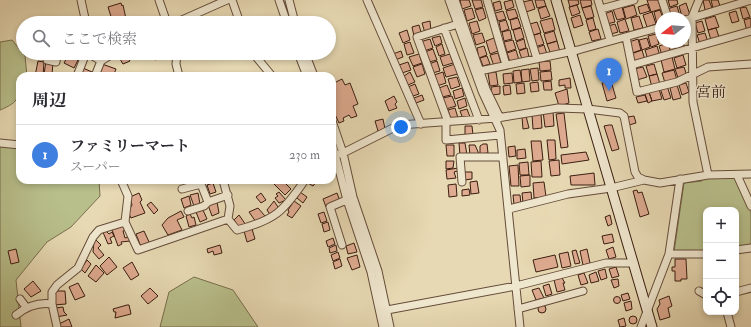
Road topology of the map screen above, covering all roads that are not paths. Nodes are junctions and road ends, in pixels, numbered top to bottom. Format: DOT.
graph roads {
  1 [pos="81,0"];
  2 [pos="159,0"];
  3 [pos="227,0"];
  4 [pos="232,0"];
  5 [pos="279,0"];
  6 [pos="289,0"];
  7 [pos="367,0"];
  8 [pos="449,0"];
  9 [pos="455,0"];
  10 [pos="487,0"];
  11 [pos="519,0"];
  12 [pos="556,0"];
  13 [pos="598,0"];
  14 [pos="630,0"];
  15 [pos="662,0"];
  16 [pos="699,0"];
  17 [pos="751,0"];
  18 [pos="601,9"];
  19 [pos="666,12"];
  20 [pos="691,14"];
  21 [pos="84,16"];
  22 [pos="165,16"];
  23 [pos="191,16"];
  24 [pos="238,16"];
  25 [pos="285,16"];
  26 [pos="293,16"];
  27 [pos="691,17"];
  28 [pos="458,24"];
  29 [pos="444,28"];
  30 [pos="655,29"];
  31 [pos="751,31"];
  32 [pos="626,37"];
  33 [pos="691,38"];
  34 [pos="610,40"];
  35 [pos="692,48"];
  36 [pos="571,52"];
  37 [pos="537,59"];
  38 [pos="47,60"];
  39 [pos="56,60"];
  40 [pos="84,60"];
  41 [pos="176,60"];
  42 [pos="259,60"];
  43 [pos="301,60"];
  44 [pos="308,60"];
  45 [pos="101,61"];
  46 [pos="751,64"];
  47 [pos="506,65"];
  48 [pos="632,65"];
  49 [pos="478,71"];
  50 [pos="79,72"];
  51 [pos="97,72"];
  52 [pos="178,72"];
  53 [pos="269,72"];
  54 [pos="305,72"];
  55 [pos="313,72"];
  56 [pos="693,75"];
  57 [pos="480,87"];
  58 [pos="468,91"];
  59 [pos="588,109"];
  60 [pos="498,118"];
  61 [pos="479,120"];
  62 [pos="447,122"];
  63 [pos="421,124"];
  64 [pos="500,135"];
  65 [pos="0,143"];
  66 [pos="16,145"];
  67 [pos="337,155"];
  68 [pos="503,157"];
  69 [pos="751,174"];
  70 [pos="708,175"];
  71 [pos="737,175"];
  72 [pos="680,179"];
  73 [pos="644,180"];
  74 [pos="462,182"];
  75 [pos="123,184"];
  76 [pos="224,184"];
  77 [pos="302,184"];
  78 [pos="611,188"];
  79 [pos="182,189"];
  80 [pos="228,195"];
  81 [pos="350,198"];
  82 [pos="208,202"];
  83 [pos="751,206"];
  84 [pos="510,209"];
  85 [pos="188,211"];
  86 [pos="228,220"];
  87 [pos="125,222"];
  88 [pos="342,245"];
  89 [pos="751,248"];
  90 [pos="739,250"];
  91 [pos="669,254"];
  92 [pos="703,254"];
  93 [pos="634,263"];
  94 [pos="374,271"];
  95 [pos="518,286"];
  96 [pos="751,288"];
  97 [pos="583,291"];
  98 [pos="699,291"];
  99 [pos="739,291"];
  100 [pos="703,293"];
  101 [pos="20,299"];
  102 [pos="52,304"];
  103 [pos="26,307"];
  104 [pos="520,308"];
  105 [pos="387,310"];
  106 [pos="648,311"];
  107 [pos="16,315"];
  108 [pos="728,315"];
  109 [pos="57,327"];
  110 [pos="383,327"];
  111 [pos="390,327"];
  112 [pos="520,327"];
  113 [pos="641,327"];
  114 [pos="652,327"];
  115 [pos="731,327"];
  1 -- 21 [label="street"];
  2 -- 22 [label="street"];
  3 -- 23 [label="street"];
  4 -- 24 [label="street"];
  5 -- 25 [label="street"];
  6 -- 26 [label="street"];
  7 -- 63 [label="street"];
  8 -- 28 [label="street"];
  9 -- 49 [label="street"];
  10 -- 47 [label="street"];
  11 -- 37 [label="street"];
  12 -- 36 [label="street"];
  13 -- 18 [label="street"];
  14 -- 18 [label="street"];
  15 -- 19 [label="street"];
  16 -- 20 [label="street"];
  17 -- 27 [label="street"];
  18 -- 34 [label="street"];
  28 -- 29 [label="street"];
  28 -- 49 [label="street"];
  29 -- 58 [label="street"];
  29 -- 62 [label="street"];
  30 -- 32 [label="street"];
  31 -- 35 [label="street"];
  32 -- 34 [label="street"];
  32 -- 48 [label="street"];
  33 -- 35 [label="street"];
  34 -- 36 [label="street"];
  35 -- 48 [label="street"];
  35 -- 56 [label="street"];
  36 -- 37 [label="street"];
  36 -- 59 [label="street"];
  37 -- 47 [label="street"];
  38 -- 39 [label="street"];
  40 -- 50 [label="street"];
  41 -- 52 [label="street"];
  42 -- 53 [label="street"];
  43 -- 54 [label="street"];
  44 -- 55 [label="street"];
  45 -- 51 [label="street"];
  46 -- 56 [label="street"];
  47 -- 49 [label="street"];
  48 -- 56 [label="street"];
  49 -- 57 [label="street"];
  49 -- 60 [label="street"];
  56 -- 70 [label="street"];
  57 -- 58 [label="street"];
  57 -- 60 [label="street"];
  58 -- 61 [label="street"];
  59 -- 60 [label="street"];
  59 -- 73 [label="street"];
  59 -- 78 [label="street"];
  60 -- 61 [label="street"];
  60 -- 64 [label="street"];
  61 -- 62 [label="street"];
  62 -- 63 [label="street"];
  62 -- 64 [label="street"];
  63 -- 67 [label="street"];
  64 -- 68 [label="street"];
  65 -- 66 [label="street"];
  67 -- 81 [label="street"];
  68 -- 74 [label="street"];
  68 -- 84 [label="street"];
  69 -- 71 [label="street"];
  70 -- 71 [label="street"];
  70 -- 72 [label="street"];
  71 -- 83 [label="street"];
  72 -- 73 [label="street"];
  72 -- 91 [label="street"];
  73 -- 78 [label="street"];
  75 -- 87 [label="street"];
  76 -- 80 [label="street"];
  77 -- 86 [label="street"];
  78 -- 84 [label="street"];
  78 -- 93 [label="street"];
  79 -- 82 [label="street"];
  80 -- 82 [label="street"];
  80 -- 86 [label="street"];
  81 -- 88 [label="street"];
  81 -- 94 [label="street"];
  82 -- 85 [label="street"];
  84 -- 95 [label="street"];
  86 -- 87 [label="street"];
  87 -- 102 [label="street"];
  89 -- 90 [label="street"];
  91 -- 92 [label="street"];
  91 -- 106 [label="street"];
  93 -- 95 [label="street"];
  93 -- 106 [label="street"];
  94 -- 105 [label="street"];
  94 -- 110 [label="street"];
  95 -- 104 [label="street"];
  95 -- 105 [label="street"];
  96 -- 99 [label="street"];
  97 -- 104 [label="street"];
  98 -- 100 [label="street"];
  101 -- 103 [label="street"];
  102 -- 103 [label="street"];
  102 -- 109 [label="street"];
  103 -- 107 [label="street"];
  104 -- 112 [label="street"];
  105 -- 111 [label="street"];
  106 -- 113 [label="street"];
  106 -- 114 [label="street"];
  108 -- 115 [label="street"];
}
